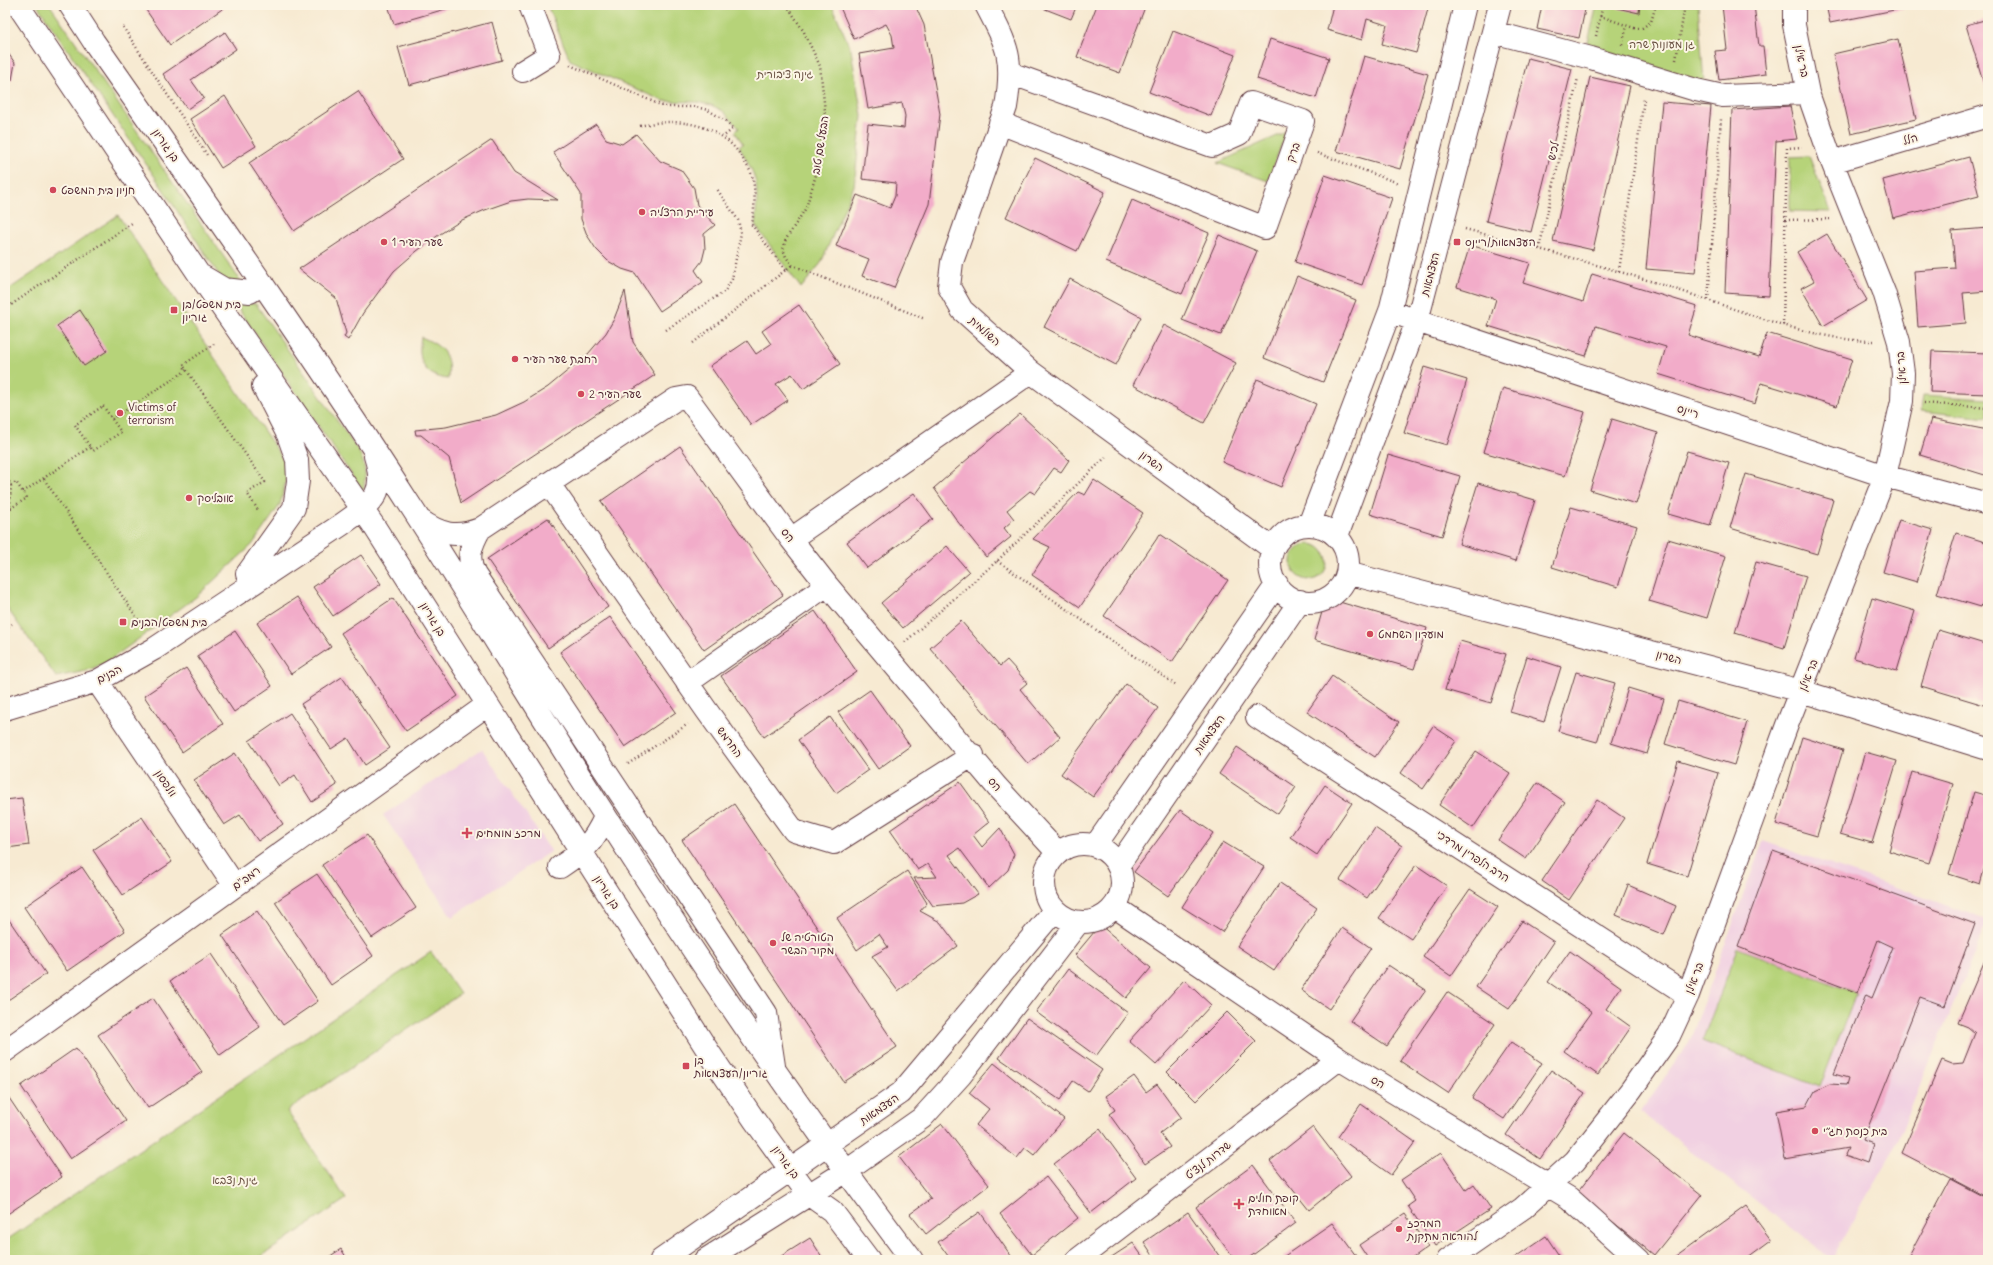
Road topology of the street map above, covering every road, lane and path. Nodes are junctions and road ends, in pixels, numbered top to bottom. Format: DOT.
graph roads {
  1 [pos="18,5"];
  2 [pos="70,5"];
  3 [pos="530,5"];
  4 [pos="787,5"];
  5 [pos="986,5"];
  6 [pos="1465,5"];
  7 [pos="1500,5"];
  8 [pos="1603,5"];
  9 [pos="1656,5"];
  10 [pos="1685,5"];
  11 [pos="1794,5"];
  12 [pos="1600,16"];
  13 [pos="123,26"];
  14 [pos="1493,32"];
  15 [pos="549,56"];
  16 [pos="1587,57"];
  17 [pos="523,71"];
  18 [pos="1010,73"];
  19 [pos="1647,77"];
  20 [pos="1673,83"];
  21 [pos="1808,93"];
  22 [pos="1723,96"];
  23 [pos="1988,116"];
  24 [pos="1000,123"];
  25 [pos="640,126"];
  26 [pos="724,136"];
  27 [pos="1295,145"];
  28 [pos="1828,153"];
  29 [pos="207,155"];
  30 [pos="717,189"];
  31 [pos="1419,191"];
  32 [pos="1854,218"];
  33 [pos="1785,220"];
  34 [pos="132,223"];
  35 [pos="1443,223"];
  36 [pos="1539,249"];
  37 [pos="792,266"];
  38 [pos="786,270"];
  39 [pos="1619,271"];
  40 [pos="198,273"];
  41 [pos="263,284"];
  42 [pos="1708,300"];
  43 [pos="5,309"];
  44 [pos="1390,311"];
  45 [pos="230,318"];
  46 [pos="925,320"];
  47 [pos="1417,321"];
  48 [pos="1783,324"];
  49 [pos="666,330"];
  50 [pos="1899,342"];
  51 [pos="693,343"];
  52 [pos="214,344"];
  53 [pos="187,370"];
  54 [pos="1031,372"];
  55 [pos="1902,401"];
  56 [pos="1988,408"];
  57 [pos="112,419"];
  58 [pos="1124,440"];
  59 [pos="371,444"];
  60 [pos="90,447"];
  61 [pos="5,475"];
  62 [pos="1885,476"];
  63 [pos="44,479"];
  64 [pos="549,484"];
  65 [pos="11,485"];
  66 [pos="23,492"];
  67 [pos="1988,504"];
  68 [pos="10,506"];
  69 [pos="368,508"];
  70 [pos="5,510"];
  71 [pos="258,510"];
  72 [pos="416,513"];
  73 [pos="1309,525"];
  74 [pos="480,529"];
  75 [pos="1336,536"];
  76 [pos="791,539"];
  77 [pos="1273,549"];
  78 [pos="997,560"];
  79 [pos="1347,573"];
  80 [pos="247,574"];
  81 [pos="1277,584"];
  82 [pos="827,585"];
  83 [pos="1300,602"];
  84 [pos="202,617"];
  85 [pos="139,621"];
  86 [pos="12,624"];
  87 [pos="5,629"];
  88 [pos="888,657"];
  89 [pos="97,681"];
  90 [pos="687,682"];
  91 [pos="1801,691"];
  92 [pos="1197,700"];
  93 [pos="488,705"];
  94 [pos="5,709"];
  95 [pos="1257,717"];
  96 [pos="680,729"];
  97 [pos="1988,749"];
  98 [pos="972,755"];
  99 [pos="609,777"];
  100 [pos="605,817"];
  101 [pos="1095,846"];
  102 [pos="582,852"];
  103 [pos="1058,853"];
  104 [pos="1118,866"];
  105 [pos="596,874"];
  106 [pos="235,886"];
  107 [pos="1114,907"];
  108 [pos="1054,911"];
  109 [pos="1078,923"];
  110 [pos="1688,995"];
  111 [pos="5,1051"];
  112 [pos="1339,1059"];
  113 [pos="775,1072"];
  114 [pos="827,1145"];
  115 [pos="790,1169"];
  116 [pos="846,1172"];
  117 [pos="1548,1185"];
  118 [pos="808,1194"];
  119 [pos="661,1260"];
  120 [pos="705,1260"];
  121 [pos="869,1260"];
  122 [pos="912,1260"];
  123 [pos="1077,1260"];
  124 [pos="1448,1260"];
  125 [pos="1638,1260"];
  1 -- 40 [label="street, בן גוריון"];
  2 -- 41 [label="street, בן גוריון"];
  3 -- 15 [label="street"];
  4 -- 37 [label="path, הבעל שם טוב"];
  5 -- 18 [label="street, השולמית"];
  6 -- 31 [label="street"];
  7 -- 14 [label="street, העצמאות"];
  8 -- 12 [label="path, לכיש"];
  9 -- 12 [label="path"];
  10 -- 20 [label="path"];
  11 -- 21 [label="street, בר אילן"];
  12 -- 16 [label="path, לכיש"];
  13 -- 29 [label="path"];
  14 -- 16 [label="street"];
  14 -- 35 [label="street, העצמאות"];
  15 -- 17 [label="street"];
  15 -- 26 [label="path"];
  16 -- 19 [label="street"];
  16 -- 36 [label="path, לכיש"];
  18 -- 24 [label="street, השולמית"];
  18 -- 27 [label="street, ברק"];
  19 -- 20 [label="street"];
  19 -- 39 [label="path"];
  20 -- 22 [label="street"];
  21 -- 22 [label="street"];
  21 -- 28 [label="street, בר אילן"];
  22 -- 42 [label="path"];
  23 -- 28 [label="street, הלל"];
  24 -- 27 [label="street, ברק"];
  24 -- 54 [label="street, השולמית"];
  25 -- 26 [label="path"];
  26 -- 38 [label="path"];
  27 -- 31 [label="path"];
  28 -- 32 [label="street, בר אילן"];
  28 -- 33 [label="path"];
  30 -- 49 [label="path"];
  31 -- 44 [label="street"];
  32 -- 33 [label="path"];
  32 -- 50 [label="street, בר אילן"];
  33 -- 48 [label="path"];
  34 -- 43 [label="path"];
  35 -- 36 [label="path"];
  35 -- 47 [label="street, העצמאות"];
  36 -- 39 [label="path"];
  37 -- 38 [label="path"];
  37 -- 46 [label="path"];
  38 -- 51 [label="path"];
  39 -- 42 [label="path"];
  40 -- 41 [label="street, בן גוריון"];
  40 -- 45 [label="street, בן גוריון"];
  41 -- 59 [label="street, בן גוריון"];
  42 -- 48 [label="path"];
  44 -- 47 [label="street, ריינס"];
  44 -- 73 [label="street"];
  45 -- 69 [label="street, בן גוריון"];
  45 -- 80 [label="street"];
  47 -- 62 [label="street, ריינס"];
  47 -- 75 [label="street, העצמאות"];
  48 -- 50 [label="path"];
  50 -- 55 [label="street, בר אילן"];
  52 -- 53 [label="path"];
  53 -- 57 [label="path"];
  53 -- 71 [label="path"];
  54 -- 58 [label="street, השרון"];
  54 -- 76 [label="street"];
  55 -- 56 [label="path"];
  55 -- 62 [label="street, בר אילן"];
  57 -- 60 [label="path"];
  57 -- 60 [label="path"];
  58 -- 77 [label="street, השרון"];
  58 -- 78 [label="path"];
  59 -- 69 [label="street, בן גוריון"];
  59 -- 72 [label="street, בן גוריון"];
  60 -- 63 [label="path"];
  61 -- 65 [label="path"];
  62 -- 67 [label="street, ריינס"];
  62 -- 91 [label="street, בר אילן"];
  63 -- 66 [label="path"];
  63 -- 85 [label="path"];
  64 -- 74 [label="street, הס"];
  64 -- 76 [label="street, הס"];
  64 -- 90 [label="street, החרמש"];
  65 -- 66 [label="path"];
  65 -- 68 [label="path"];
  66 -- 68 [label="path"];
  68 -- 70 [label="path"];
  69 -- 72 [label="street"];
  69 -- 80 [label="street, הבנים"];
  69 -- 84 [label="street, הבנים"];
  69 -- 93 [label="street, בן גוריון"];
  72 -- 74 [label="street"];
  72 -- 100 [label="street, בן גוריון"];
  73 -- 75 [label="street"];
  73 -- 77 [label="street"];
  74 -- 99 [label="street"];
  75 -- 79 [label="street"];
  76 -- 82 [label="street, הס"];
  77 -- 81 [label="street"];
  78 -- 88 [label="path"];
  78 -- 92 [label="path"];
  79 -- 83 [label="street"];
  79 -- 91 [label="street, השרון"];
  80 -- 84 [label="street, הבנים"];
  81 -- 83 [label="street"];
  81 -- 92 [label="street"];
  82 -- 88 [label="street, הס"];
  82 -- 90 [label="street"];
  83 -- 104 [label="street, העצמאות"];
  84 -- 89 [label="street, הבנים"];
  86 -- 87 [label="path"];
  88 -- 98 [label="street, הס"];
  89 -- 94 [label="street, הבנים"];
  89 -- 106 [label="street, וולפסון"];
  90 -- 98 [label="street, החרמש"];
  91 -- 97 [label="street, השרון"];
  91 -- 110 [label="street, בר אילן"];
  92 -- 101 [label="street"];
  93 -- 102 [label="street, בן גוריון"];
  93 -- 106 [label="street, רמב\"ם"];
  95 -- 110 [label="street, הרב הלפרין מרדכי"];
  96 -- 99 [label="path"];
  98 -- 103 [label="street, הס"];
  99 -- 113 [label="street"];
  100 -- 102 [label="street"];
  100 -- 113 [label="street, בן גוריון"];
  101 -- 103 [label="street"];
  101 -- 104 [label="street"];
  102 -- 105 [label="street, בן גוריון"];
  102 -- 105 [label="street"];
  103 -- 108 [label="street"];
  104 -- 107 [label="street"];
  105 -- 115 [label="street, בן גוריון"];
  106 -- 111 [label="street, רמב\"ם"];
  107 -- 109 [label="street"];
  107 -- 112 [label="street, הס"];
  108 -- 109 [label="street"];
  108 -- 114 [label="street, העצמאות"];
  109 -- 116 [label="street"];
  110 -- 117 [label="street, בר אילן"];
  112 -- 117 [label="street, הס"];
  112 -- 123 [label="street, שדרות לנצ'ט"];
  113 -- 114 [label="street, בן גוריון"];
  114 -- 115 [label="street, העצמאות"];
  114 -- 116 [label="street, בן גוריון"];
  115 -- 118 [label="street, בן גוריון"];
  115 -- 119 [label="street, העצמאות"];
  116 -- 118 [label="street"];
  116 -- 122 [label="street, בן גוריון"];
  117 -- 124 [label="street, בר אילן"];
  117 -- 125 [label="street, הס"];
  118 -- 120 [label="street"];
  118 -- 121 [label="street, בן גוריון"];
}
